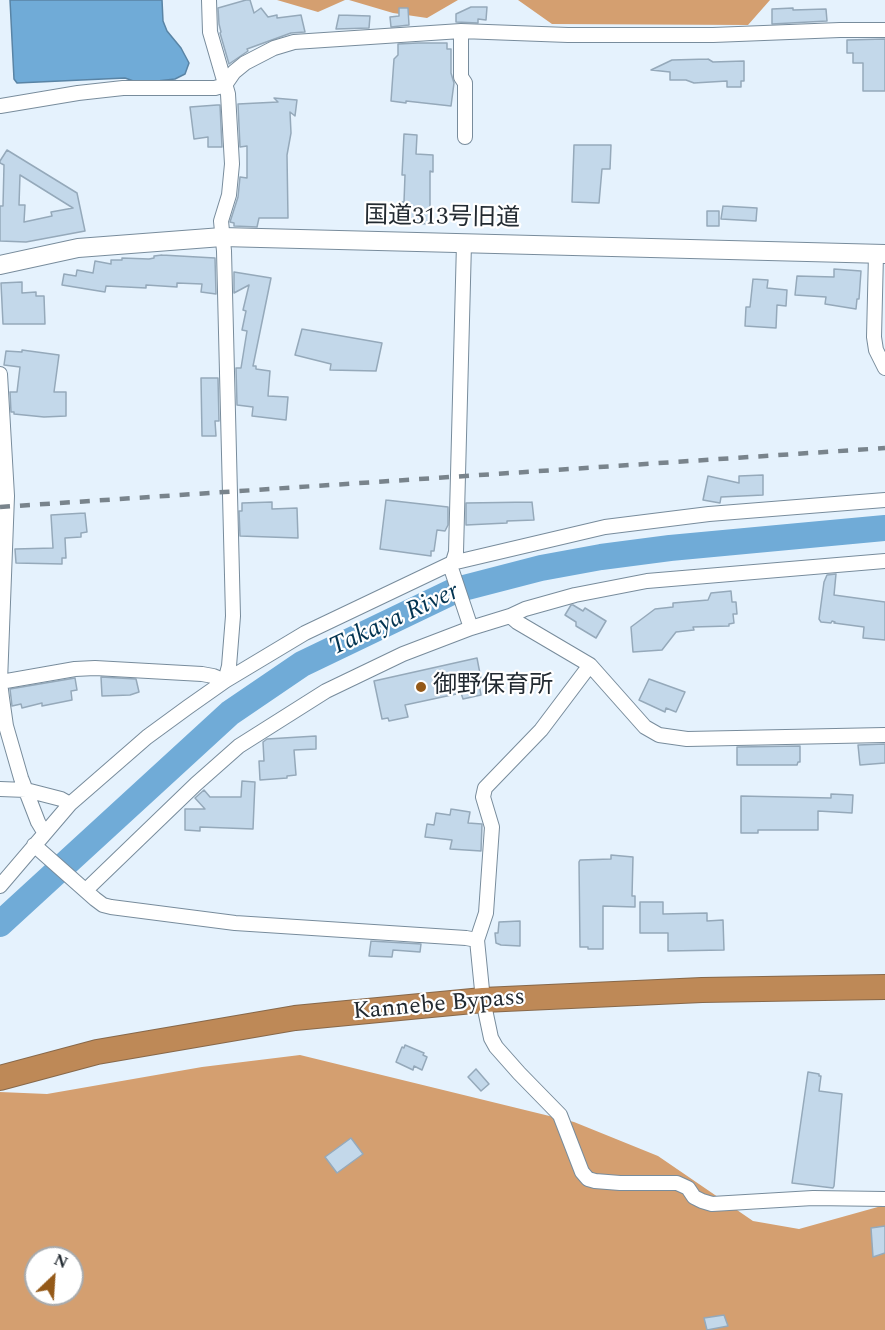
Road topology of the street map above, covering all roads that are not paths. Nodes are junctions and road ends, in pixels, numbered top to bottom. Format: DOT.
graph roads {
  1 [pos="208,0"];
  2 [pos="885,30"];
  3 [pos="461,31"];
  4 [pos="225,85"];
  5 [pos="0,106"];
  6 [pos="465,137"];
  7 [pos="222,237"];
  8 [pos="464,243"];
  9 [pos="881,254"];
  10 [pos="0,265"];
  11 [pos="885,368"];
  12 [pos="0,374"];
  13 [pos="885,500"];
  14 [pos="885,561"];
  15 [pos="452,567"];
  16 [pos="510,616"];
  17 [pos="470,626"];
  18 [pos="590,665"];
  19 [pos="225,681"];
  20 [pos="0,682"];
  21 [pos="885,735"];
  22 [pos="0,789"];
  23 [pos="26,790"];
  24 [pos="70,804"];
  25 [pos="44,832"];
  26 [pos="37,848"];
  27 [pos="0,886"];
  28 [pos="84,888"];
  29 [pos="477,940"];
  30 [pos="885,987"];
  31 [pos="483,1000"];
  32 [pos="0,1078"];
  33 [pos="885,1199"];
  1 -- 4 [label="street"];
  2 -- 3 [label="street"];
  3 -- 4 [label="street"];
  3 -- 6 [label="street"];
  4 -- 5 [label="street"];
  4 -- 7 [label="street"];
  7 -- 8 [label="street, 国道313号旧道"];
  7 -- 10 [label="street, 国道313号旧道"];
  7 -- 19 [label="street"];
  8 -- 9 [label="street, 国道313号旧道"];
  8 -- 15 [label="street"];
  9 -- 11 [label="street"];
  12 -- 20 [label="street"];
  13 -- 15 [label="street"];
  14 -- 16 [label="street"];
  15 -- 17 [label="street"];
  15 -- 19 [label="street"];
  16 -- 17 [label="street"];
  16 -- 18 [label="street"];
  17 -- 28 [label="street"];
  18 -- 21 [label="street"];
  18 -- 29 [label="street"];
  19 -- 20 [label="street"];
  19 -- 24 [label="street"];
  20 -- 23 [label="street"];
  22 -- 23 [label="street"];
  23 -- 24 [label="street"];
  23 -- 25 [label="street"];
  24 -- 25 [label="street"];
  25 -- 26 [label="street"];
  26 -- 27 [label="street"];
  26 -- 28 [label="street"];
  28 -- 29 [label="street"];
  29 -- 31 [label="street"];
  30 -- 31 [label="highway, Kannebe Bypass"];
  31 -- 32 [label="highway, Kannebe Bypass"];
  31 -- 33 [label="street"];
}
